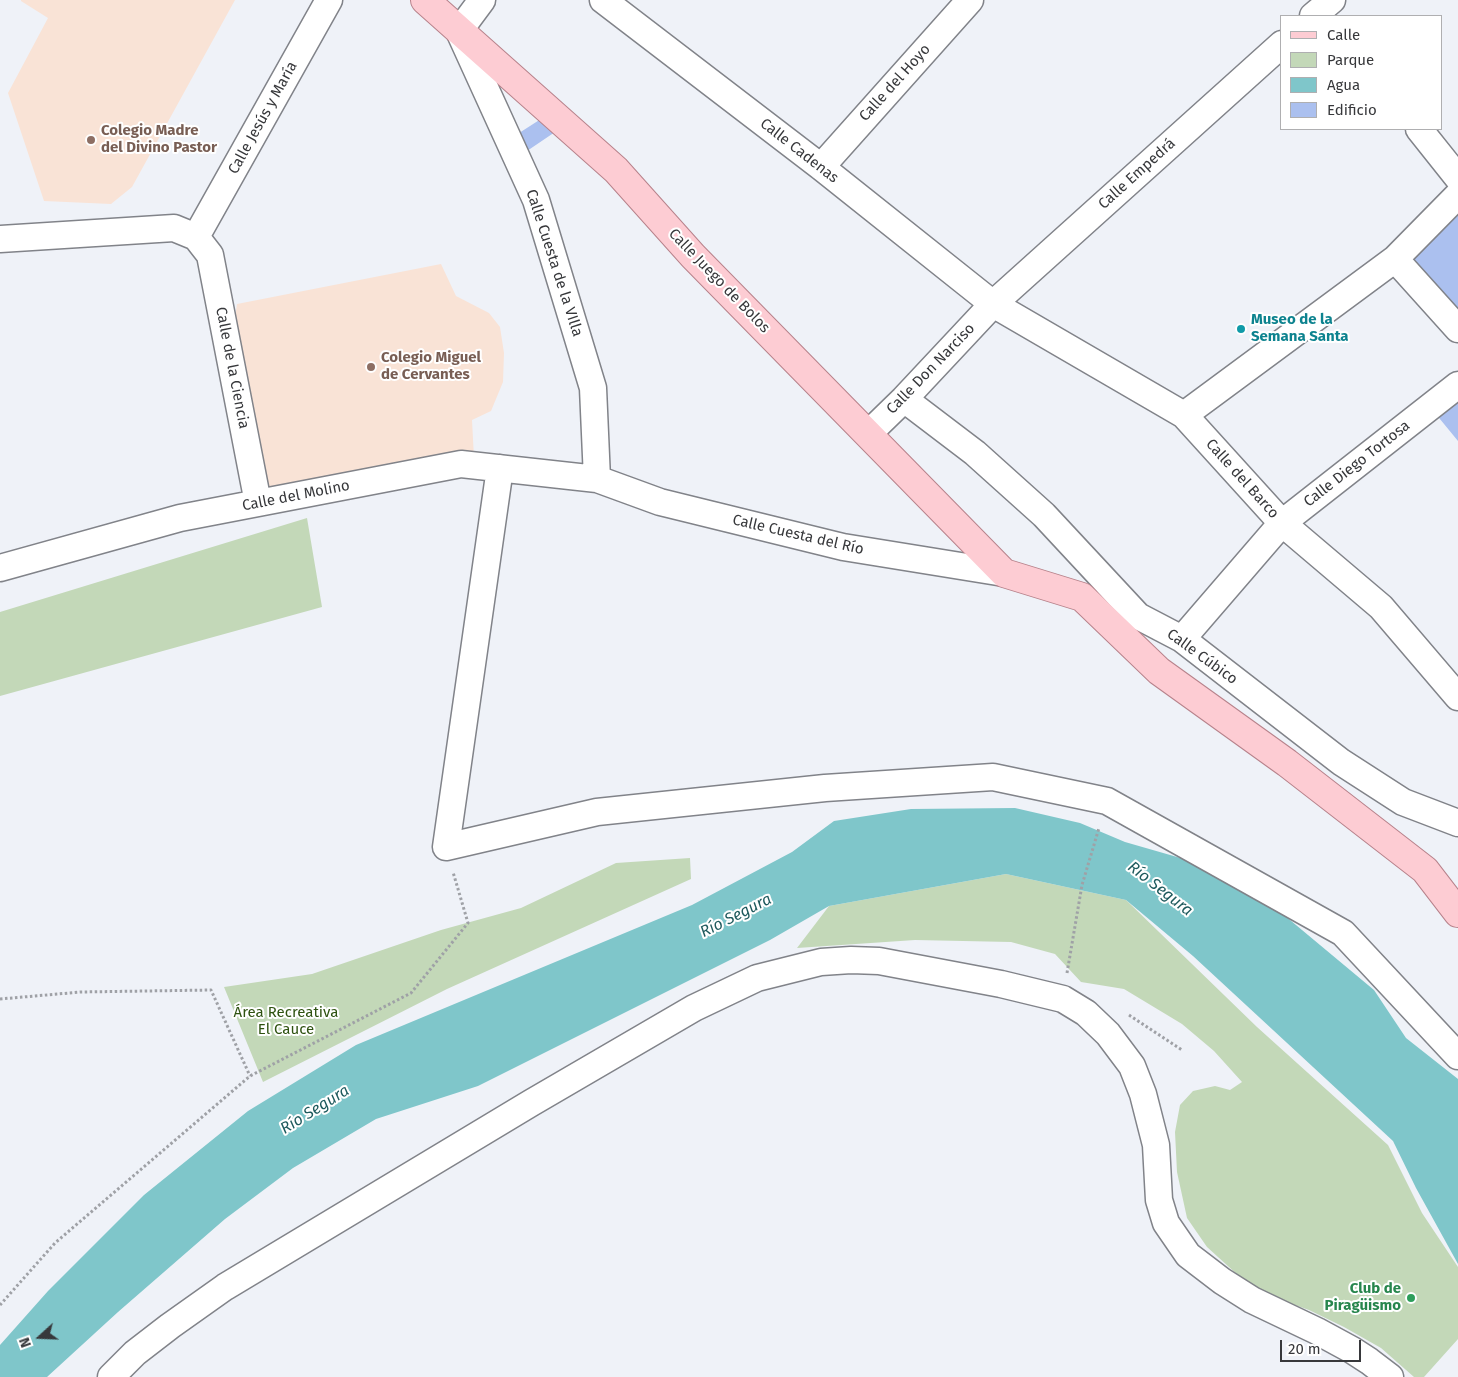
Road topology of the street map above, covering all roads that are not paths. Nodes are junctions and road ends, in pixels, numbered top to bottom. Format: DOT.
graph roads {
  1 [pos="329,0"];
  2 [pos="425,0"];
  3 [pos="482,0"];
  4 [pos="603,0"];
  5 [pos="970,0"];
  6 [pos="459,31"];
  7 [pos="1280,46"];
  8 [pos="1420,130"];
  9 [pos="820,167"];
  10 [pos="1458,178"];
  11 [pos="1458,195"];
  12 [pos="196,237"];
  13 [pos="0,240"];
  14 [pos="1395,259"];
  15 [pos="993,304"];
  16 [pos="1458,329"];
  17 [pos="1458,385"];
  18 [pos="904,399"];
  19 [pos="1184,415"];
  20 [pos="868,434"];
  21 [pos="500,468"];
  22 [pos="597,479"];
  23 [pos="258,503"];
  24 [pos="1282,523"];
  25 [pos="0,568"];
  26 [pos="1004,573"];
  27 [pos="1182,639"];
  28 [pos="1458,697"];
  29 [pos="1458,823"];
  30 [pos="1458,913"];
  31 [pos="1458,1056"];
  32 [pos="111,1377"];
  33 [pos="1390,1377"];
  1 -- 12 [label="street, Calle Jesús y María"];
  2 -- 6 [label="main road, Calle Juego de Bolos"];
  3 -- 6 [label="street"];
  4 -- 9 [label="street, Calle Cadenas"];
  5 -- 9 [label="street, Calle del Hoyo"];
  6 -- 20 [label="main road, Calle Juego de Bolos"];
  6 -- 22 [label="street, Calle Cuesta de la VIlla"];
  7 -- 15 [label="street, Calle Empedrá"];
  8 -- 10 [label="street"];
  9 -- 15 [label="street, Calle Cadenas"];
  11 -- 14 [label="street"];
  12 -- 13 [label="street"];
  12 -- 23 [label="street, Calle de la Ciencia"];
  14 -- 16 [label="street"];
  14 -- 19 [label="street"];
  15 -- 18 [label="street, Calle Don Narciso"];
  15 -- 19 [label="street, Calle del Barco"];
  17 -- 24 [label="street, Calle Diego Tortosa"];
  18 -- 20 [label="street, Calle Don Narciso"];
  18 -- 27 [label="street, Calle Cúbico"];
  19 -- 24 [label="street, Calle del Barco"];
  20 -- 26 [label="main road, Calle Juego de Bolos"];
  21 -- 22 [label="street, Calle del Molino"];
  21 -- 23 [label="street, Calle del Molino"];
  21 -- 31 [label="street"];
  22 -- 26 [label="street, Calle Cuesta del Río"];
  23 -- 25 [label="street, Calle del Molino"];
  24 -- 27 [label="street, Calle Diego Tortosa"];
  24 -- 28 [label="street, Calle del Barco"];
  26 -- 30 [label="main road"];
  27 -- 29 [label="street, Calle Cúbico"];
  32 -- 33 [label="street"];
}
